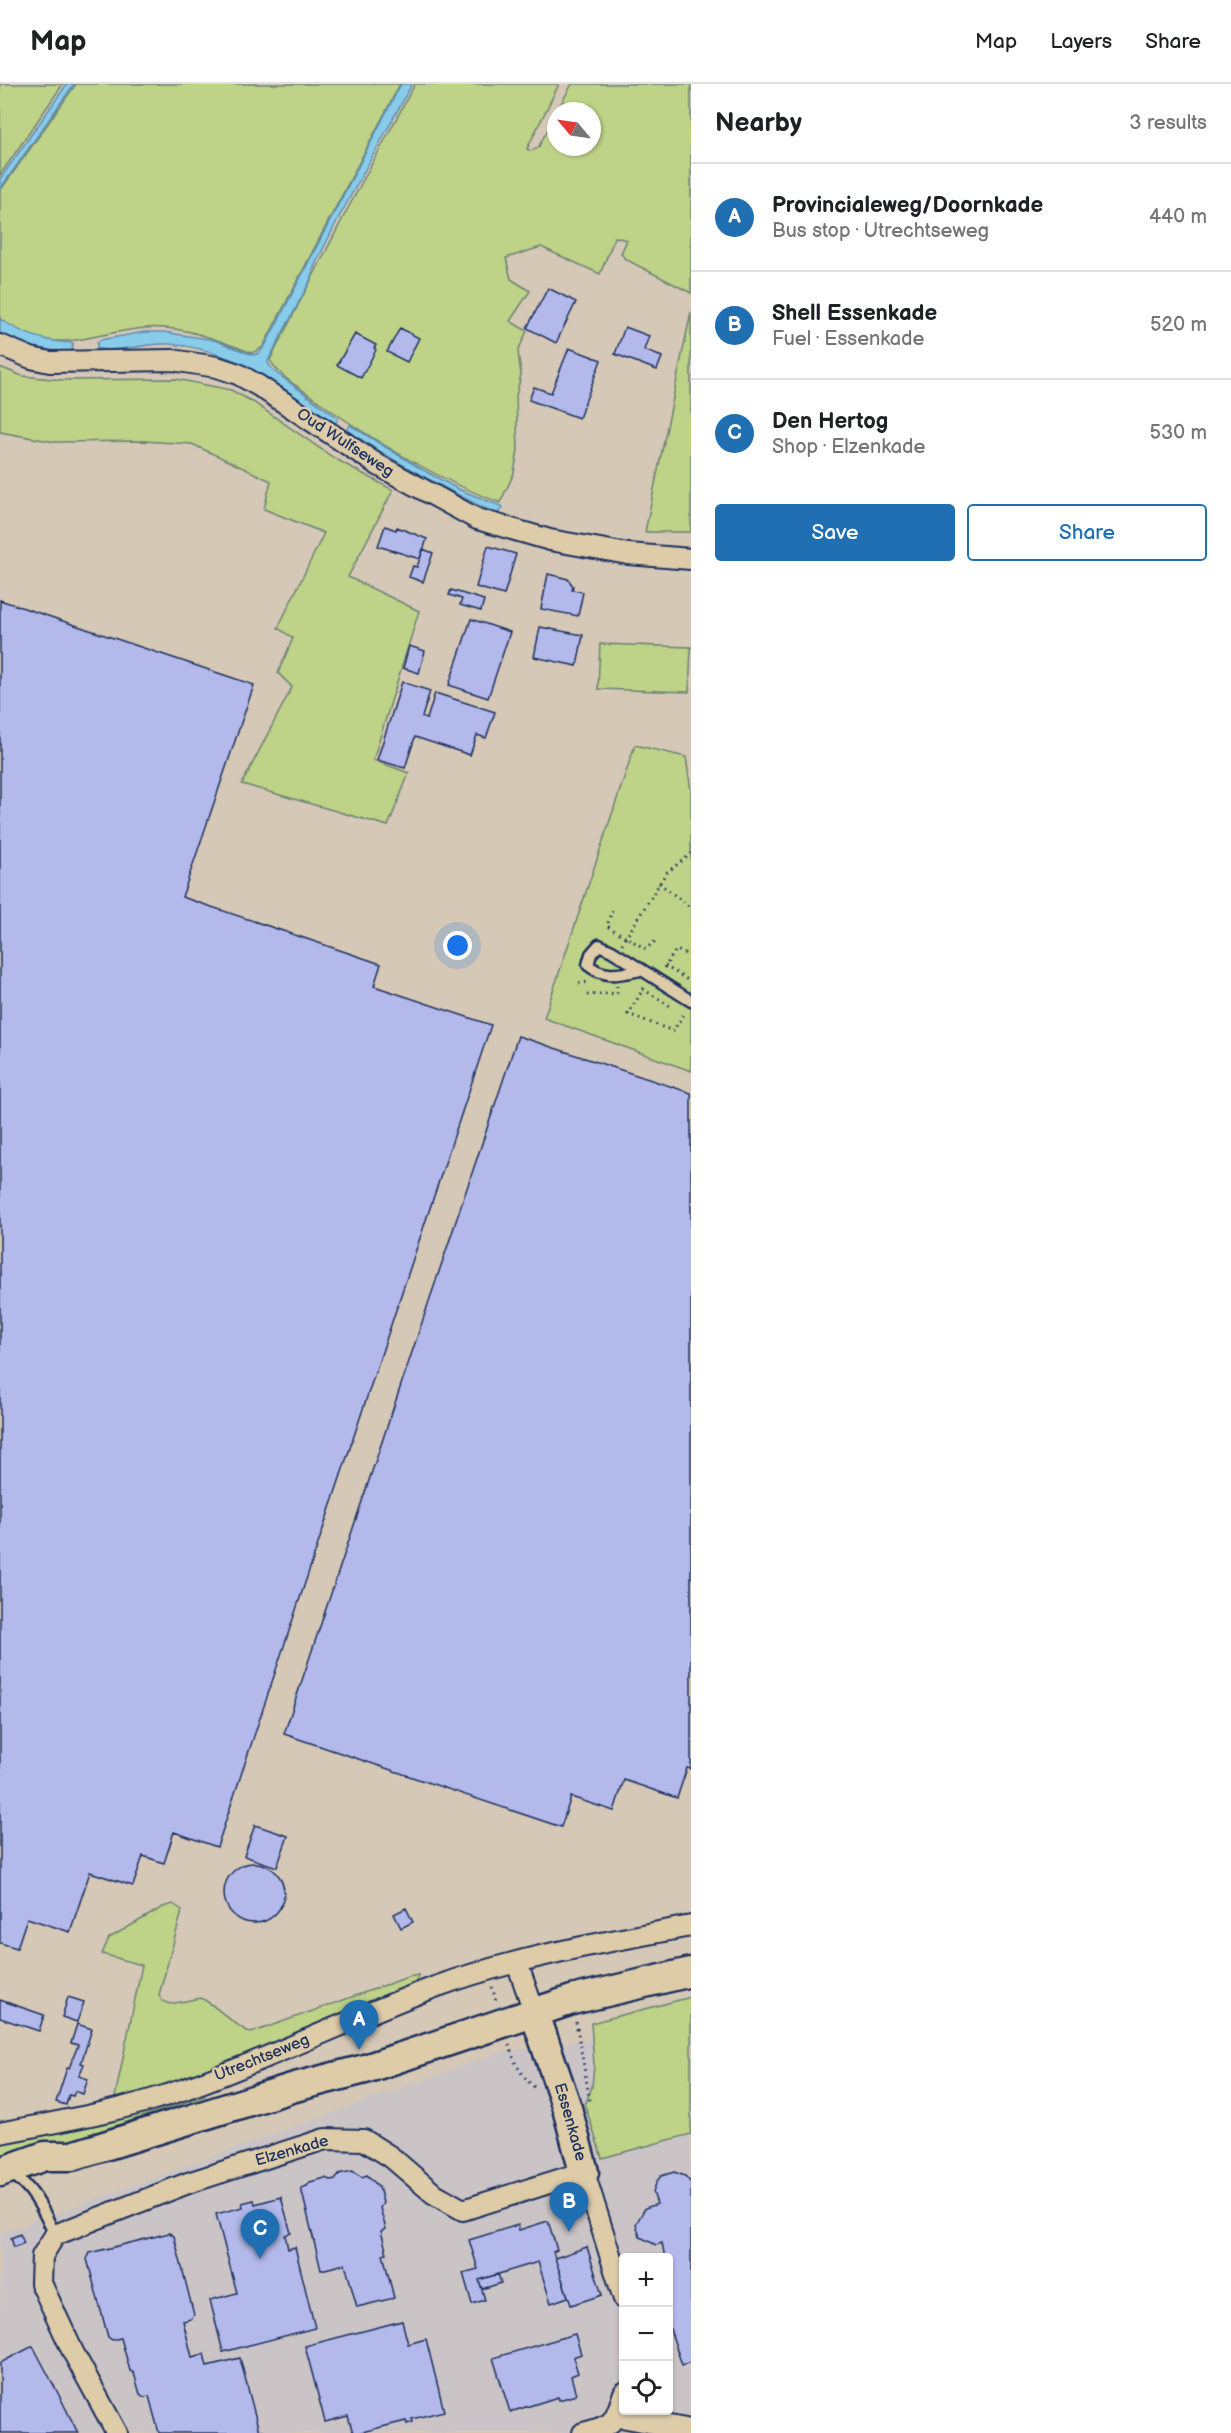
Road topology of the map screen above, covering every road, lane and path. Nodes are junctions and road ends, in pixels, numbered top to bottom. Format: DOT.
graph roads {
  1 [pos="0,345"];
  2 [pos="691,559"];
  3 [pos="691,854"];
  4 [pos="659,883"];
  5 [pos="691,908"];
  6 [pos="612,910"];
  7 [pos="625,937"];
  8 [pos="658,939"];
  9 [pos="616,953"];
  10 [pos="691,956"];
  11 [pos="665,966"];
  12 [pos="641,970"];
  13 [pos="617,974"];
  14 [pos="654,978"];
  15 [pos="691,982"];
  16 [pos="643,989"];
  17 [pos="587,995"];
  18 [pos="689,1004"];
  19 [pos="674,1008"];
  20 [pos="691,1926"];
  21 [pos="517,1963"];
  22 [pos="486,1971"];
  23 [pos="691,1971"];
  24 [pos="572,2000"];
  25 [pos="535,2014"];
  26 [pos="503,2024"];
  27 [pos="579,2106"];
  28 [pos="0,2133"];
  29 [pos="584,2172"];
  30 [pos="7,2179"];
  31 [pos="55,2235"];
  32 [pos="619,2283"];
  33 [pos="619,2407"];
  34 [pos="616,2416"];
  35 [pos="691,2430"];
  36 [pos="117,2433"];
  37 [pos="583,2433"];
  1 -- 2 [label="street, Oud Wulfseweg"];
  3 -- 4 [label="path"];
  4 -- 5 [label="path"];
  4 -- 7 [label="path"];
  6 -- 7 [label="path"];
  7 -- 8 [label="path"];
  7 -- 9 [label="path"];
  9 -- 12 [label="lane"];
  9 -- 13 [label="lane"];
  10 -- 11 [label="path"];
  11 -- 14 [label="path"];
  11 -- 15 [label="path"];
  12 -- 13 [label="lane"];
  12 -- 14 [label="lane"];
  13 -- 17 [label="path"];
  14 -- 16 [label="path"];
  14 -- 18 [label="lane"];
  16 -- 18 [label="path"];
  16 -- 19 [label="path"];
  20 -- 21 [label="street, Utrechtseweg"];
  21 -- 22 [label="street, Utrechtseweg"];
  21 -- 25 [label="street"];
  22 -- 26 [label="path"];
  22 -- 28 [label="street, Utrechtseweg"];
  23 -- 24 [label="main road, Utrechtseweg"];
  24 -- 25 [label="main road, Utrechtseweg"];
  24 -- 27 [label="path"];
  25 -- 26 [label="main road, Utrechtseweg"];
  25 -- 27 [label="main road, Essenkade"];
  26 -- 27 [label="path"];
  26 -- 30 [label="main road, Utrechtseweg"];
  27 -- 29 [label="main road, Essenkade"];
  29 -- 31 [label="street, Elzenkade"];
  29 -- 32 [label="street, Essenkade"];
  30 -- 31 [label="lane"];
  31 -- 36 [label="street"];
  33 -- 34 [label="street"];
  34 -- 35 [label="street"];
  34 -- 37 [label="street"];
}
